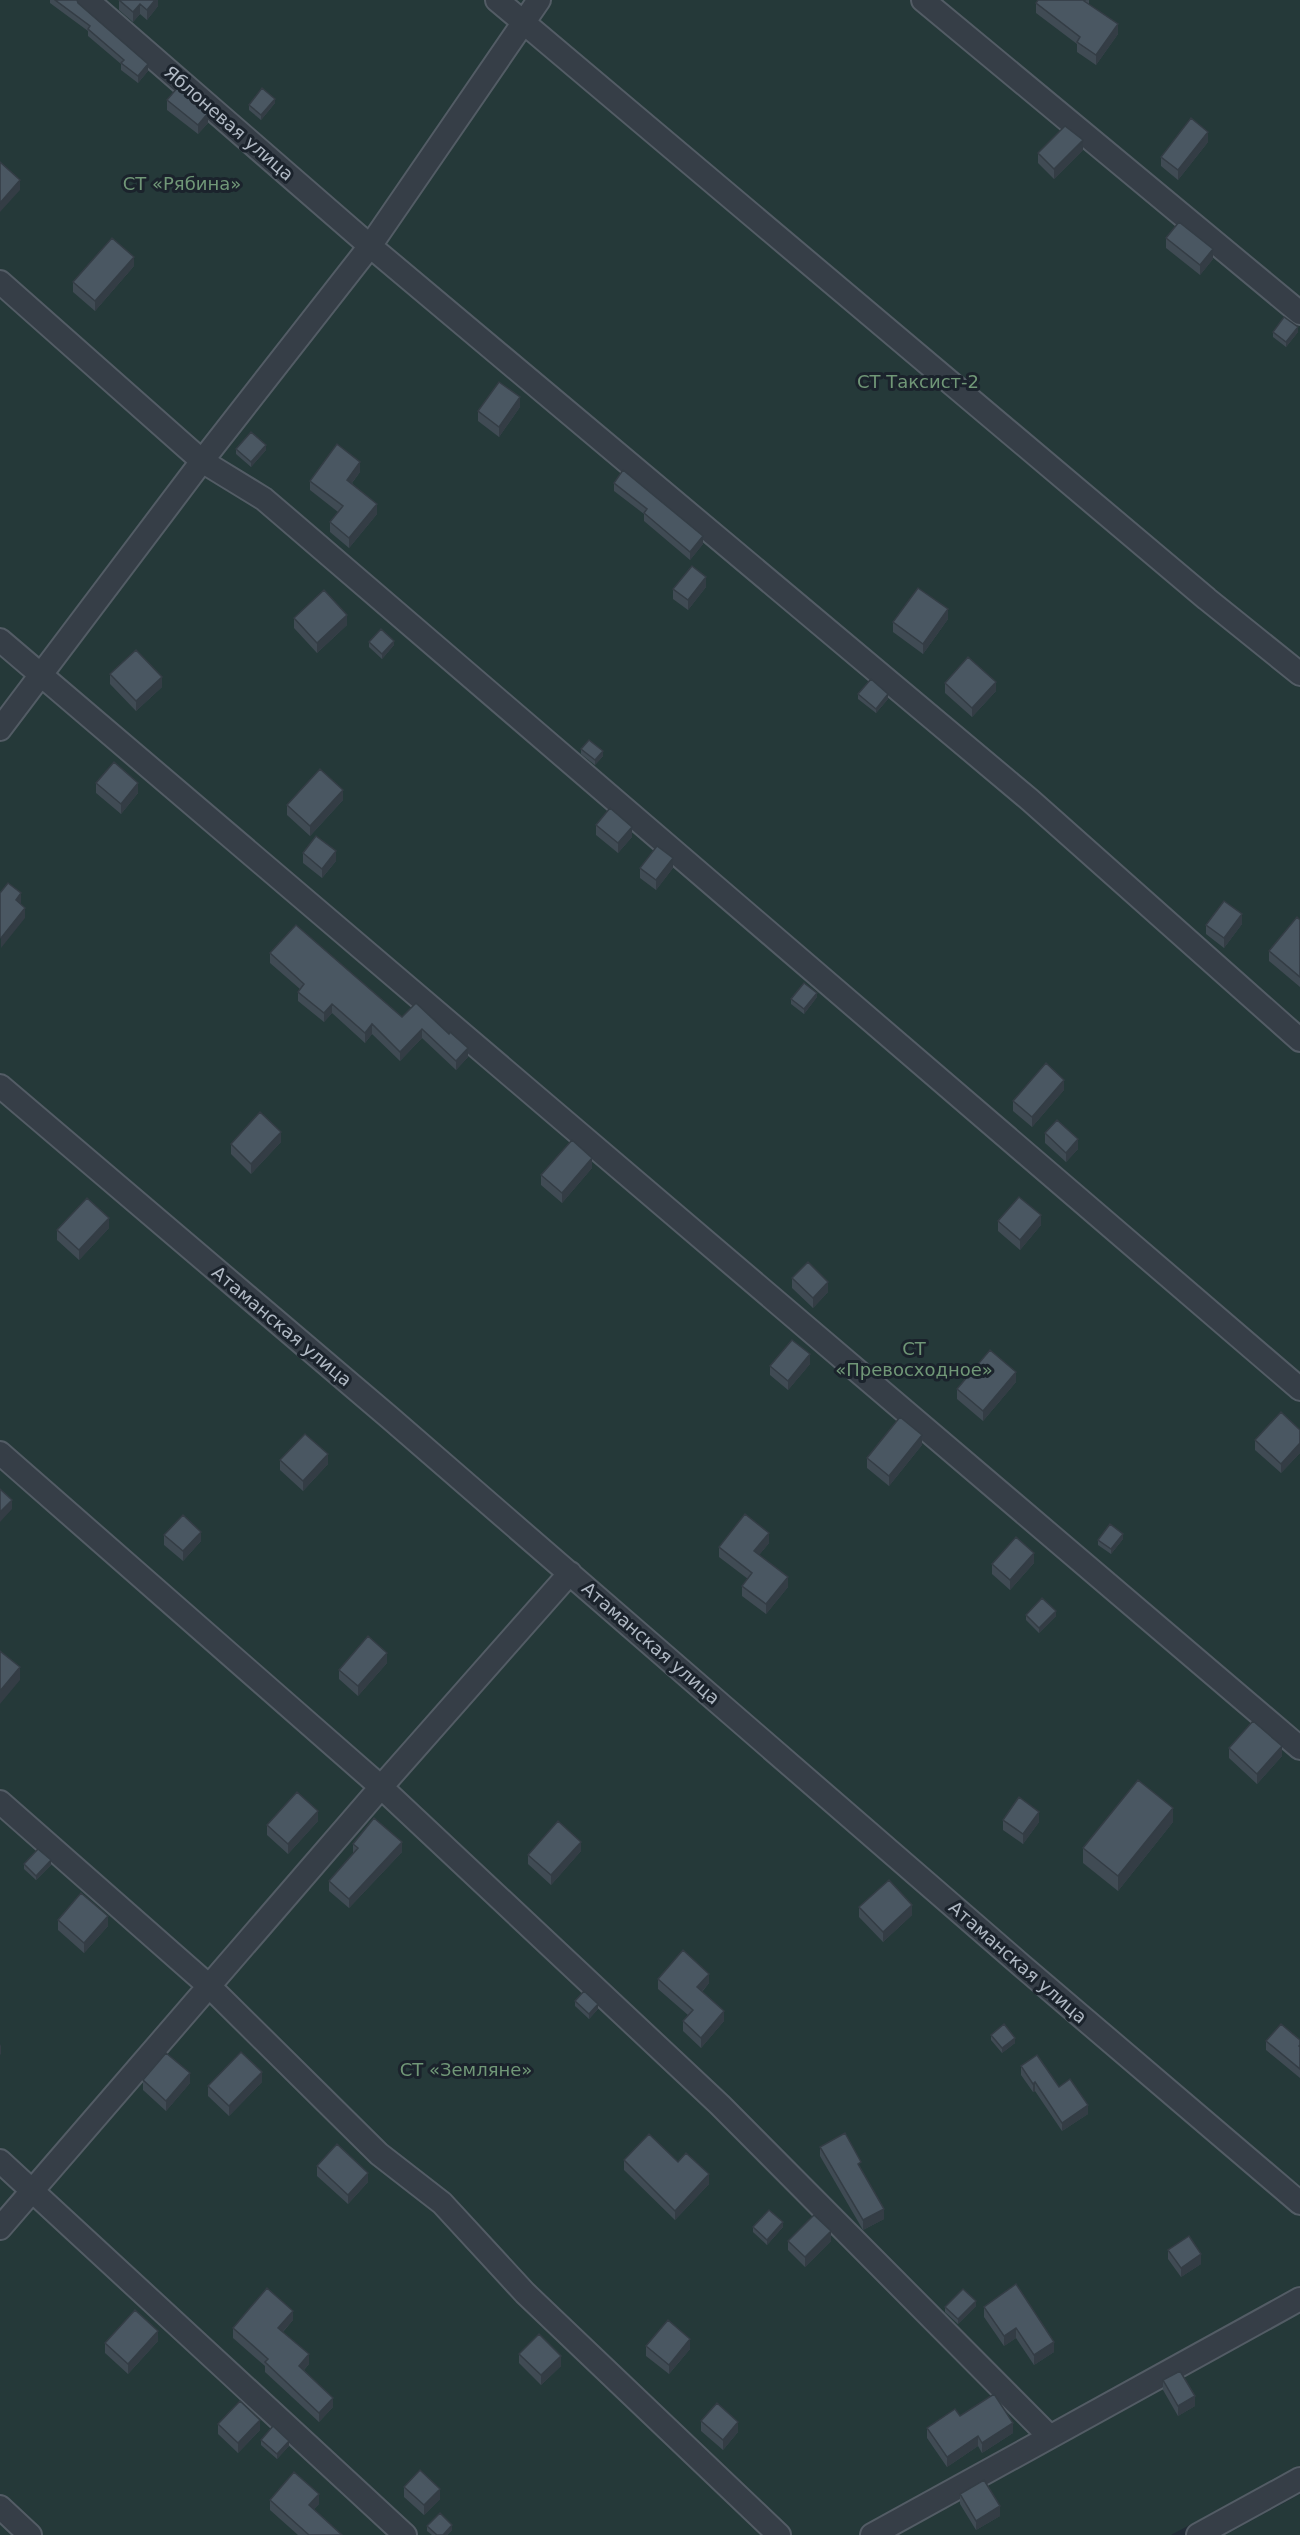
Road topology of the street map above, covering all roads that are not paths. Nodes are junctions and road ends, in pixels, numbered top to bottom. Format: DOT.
graph roads {
  1 [pos="87,0"];
  2 [pos="497,0"];
  3 [pos="539,0"];
  4 [pos="923,0"];
  5 [pos="523,22"];
  6 [pos="370,246"];
  7 [pos="0,282"];
  8 [pos="1300,313"];
  9 [pos="202,461"];
  10 [pos="0,640"];
  11 [pos="1300,674"];
  12 [pos="41,676"];
  13 [pos="0,729"];
  14 [pos="1300,1040"];
  15 [pos="0,1086"];
  16 [pos="1300,1389"];
  17 [pos="0,1454"];
  18 [pos="570,1573"];
  19 [pos="1300,1748"];
  20 [pos="381,1787"];
  21 [pos="0,1802"];
  22 [pos="209,1986"];
  23 [pos="0,2161"];
  24 [pos="34,2190"];
  25 [pos="1300,2203"];
  26 [pos="0,2228"];
  27 [pos="1300,2299"];
  28 [pos="1049,2436"];
  29 [pos="1300,2479"];
  30 [pos="0,2507"];
  31 [pos="30,2535"];
  32 [pos="405,2535"];
  33 [pos="779,2535"];
  34 [pos="872,2535"];
  35 [pos="1198,2535"];
  1 -- 6 [label="street, Яблоневая улица"];
  2 -- 5 [label="street"];
  3 -- 5 [label="street"];
  4 -- 8 [label="street"];
  5 -- 6 [label="street"];
  5 -- 11 [label="street"];
  6 -- 9 [label="street"];
  6 -- 14 [label="street, Яблоневая улица"];
  7 -- 9 [label="street"];
  9 -- 12 [label="street"];
  9 -- 16 [label="street"];
  10 -- 12 [label="street"];
  12 -- 13 [label="street"];
  12 -- 19 [label="street"];
  15 -- 18 [label="street, Атаманская улица"];
  17 -- 20 [label="street"];
  18 -- 20 [label="street"];
  18 -- 25 [label="street, Атаманская улица"];
  20 -- 22 [label="street"];
  20 -- 28 [label="street"];
  21 -- 22 [label="street"];
  22 -- 24 [label="street"];
  22 -- 33 [label="street"];
  23 -- 24 [label="street"];
  24 -- 26 [label="street"];
  24 -- 32 [label="street"];
  27 -- 28 [label="street"];
  28 -- 34 [label="street"];
  29 -- 35 [label="street"];
  30 -- 31 [label="street"];
}
